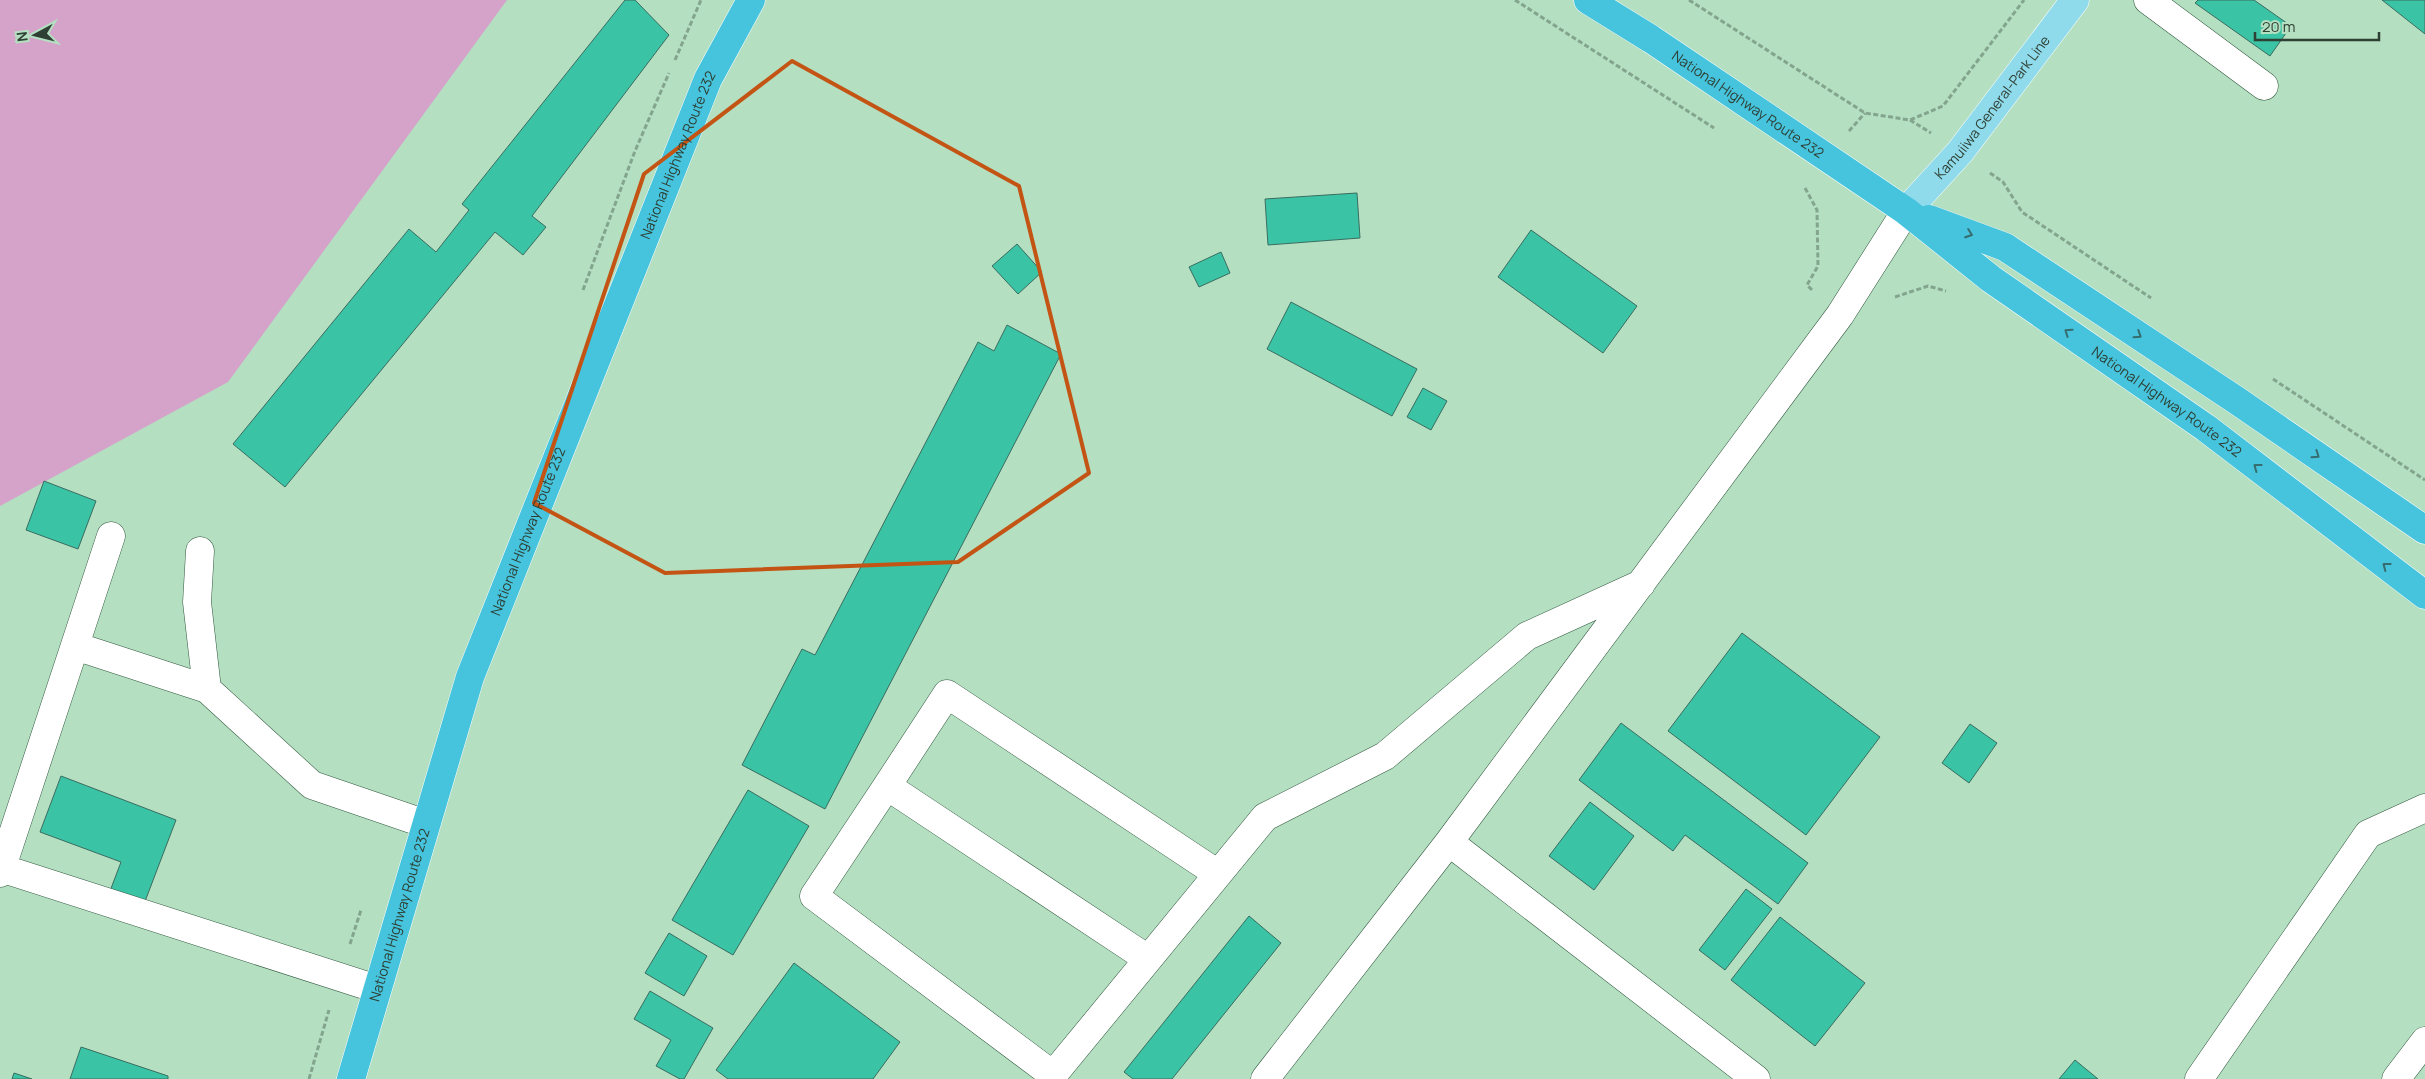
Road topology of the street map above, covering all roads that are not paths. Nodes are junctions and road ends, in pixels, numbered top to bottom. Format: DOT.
graph roads {
  1 [pos="751,0"];
  2 [pos="1588,0"];
  3 [pos="2075,0"];
  4 [pos="2148,0"];
  5 [pos="2264,86"];
  6 [pos="1906,211"];
  7 [pos="2425,530"];
  8 [pos="111,536"];
  9 [pos="200,551"];
  10 [pos="1641,584"];
  11 [pos="2425,595"];
  12 [pos="75,646"];
  13 [pos="206,689"];
  14 [pos="887,786"];
  15 [pos="2425,808"];
  16 [pos="426,824"];
  17 [pos="1449,842"];
  18 [pos="1,871"];
  19 [pos="1218,874"];
  20 [pos="1148,959"];
  21 [pos="378,989"];
  22 [pos="2425,1041"];
  23 [pos="351,1079"];
  24 [pos="1265,1079"];
  25 [pos="1756,1079"];
  26 [pos="2200,1079"];
  27 [pos="2396,1079"];
  1 -- 16 [label="highway, National Highway Route 232"];
  2 -- 6 [label="highway, National Highway Route 232"];
  3 -- 6 [label="main road, Kamuiiwa General-Park Line"];
  4 -- 5 [label="street"];
  6 -- 7 [label="highway, National Highway Route 232, one-way"];
  6 -- 10 [label="street"];
  11 -- 6 [label="highway, National Highway Route 232, one-way"];
  8 -- 12 [label="street"];
  9 -- 13 [label="street"];
  10 -- 17 [label="street"];
  10 -- 19 [label="street"];
  12 -- 13 [label="street"];
  12 -- 18 [label="street"];
  13 -- 16 [label="street"];
  14 -- 19 [label="street"];
  14 -- 20 [label="street"];
  14 -- 20 [label="street"];
  15 -- 26 [label="street"];
  16 -- 21 [label="highway, National Highway Route 232"];
  17 -- 24 [label="street"];
  17 -- 25 [label="street"];
  18 -- 21 [label="street"];
  19 -- 20 [label="street"];
  21 -- 23 [label="highway, National Highway Route 232"];
  22 -- 27 [label="street"];
}
